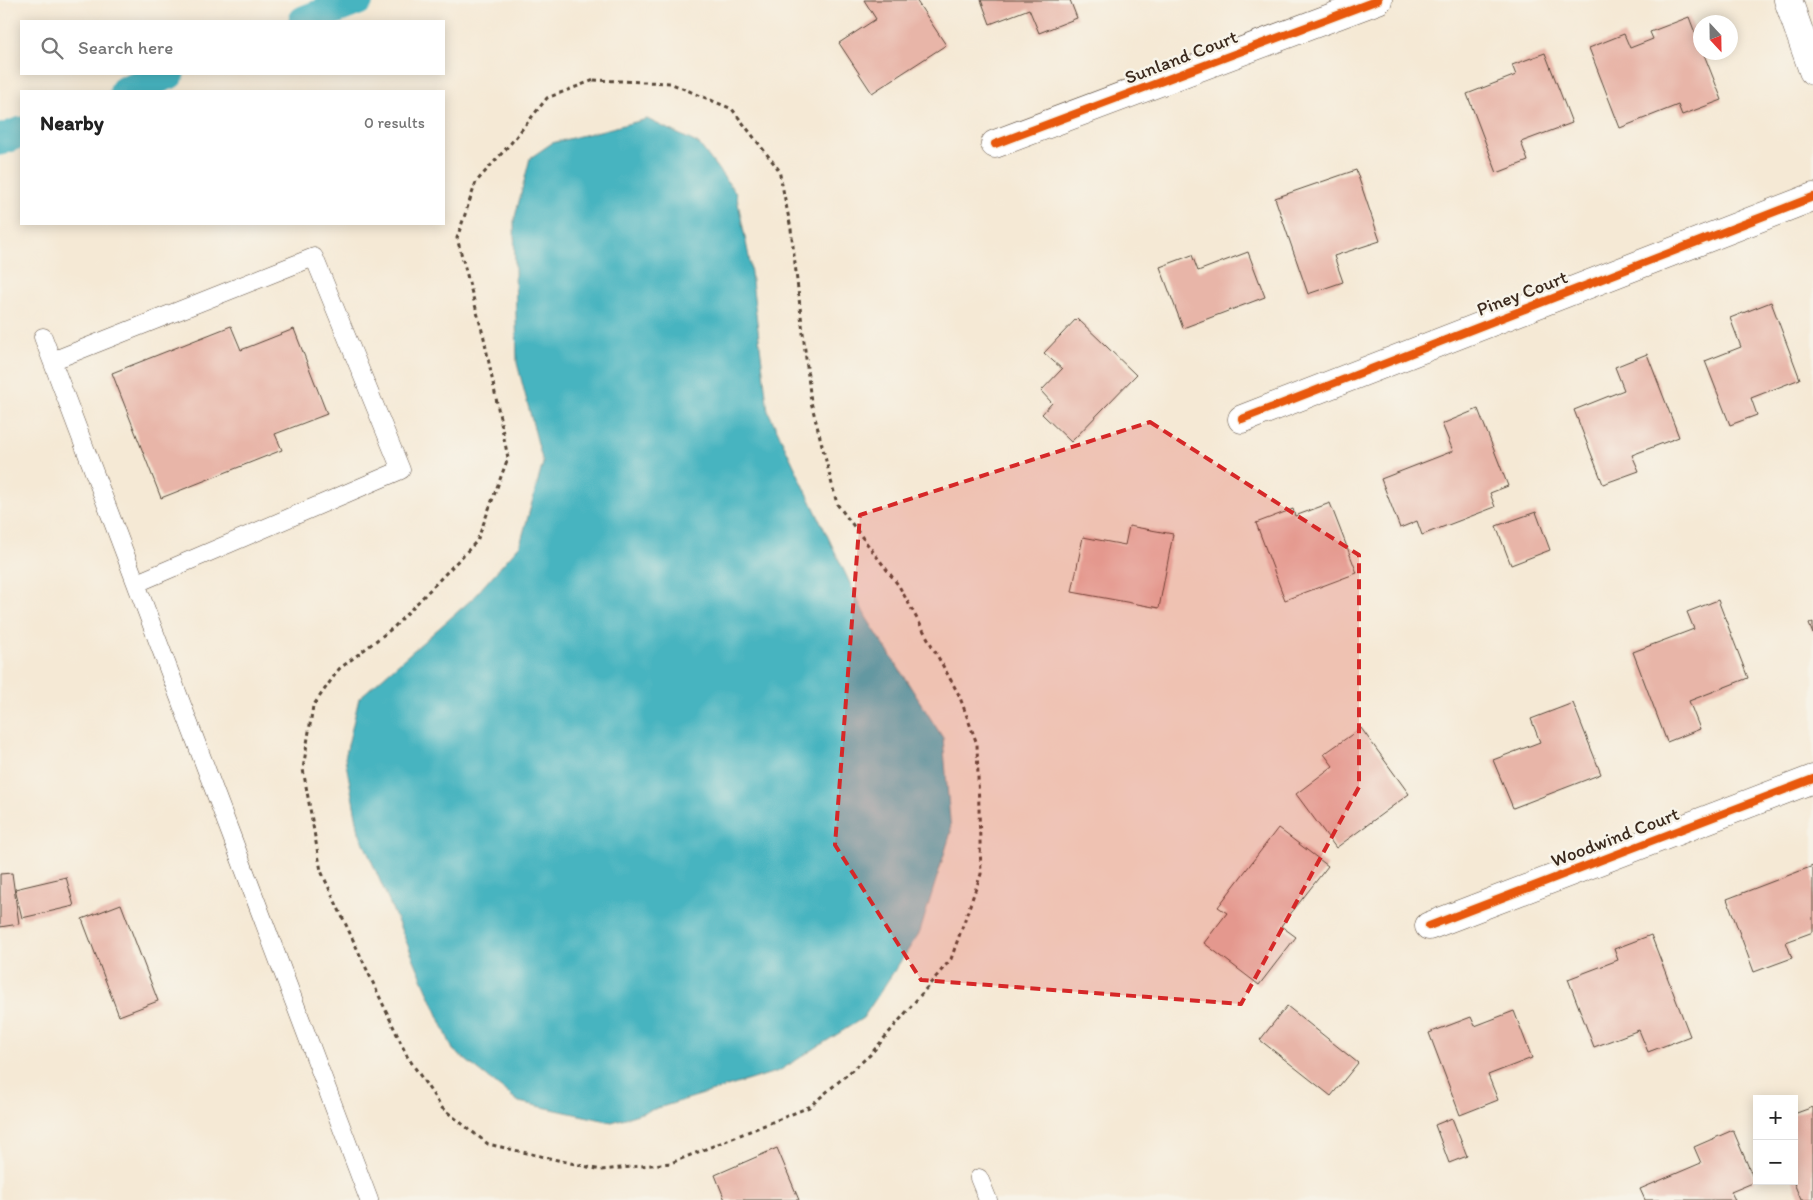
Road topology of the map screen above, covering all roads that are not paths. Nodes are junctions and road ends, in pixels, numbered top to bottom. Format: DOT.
graph roads {
  1 [pos="1378,0"];
  2 [pos="1788,0"];
  3 [pos="1813,71"];
  4 [pos="995,144"];
  5 [pos="1813,197"];
  6 [pos="43,337"];
  7 [pos="52,361"];
  8 [pos="1242,419"];
  9 [pos="137,583"];
  10 [pos="1813,779"];
  11 [pos="1429,926"];
  12 [pos="979,1178"];
  13 [pos="369,1200"];
  14 [pos="988,1200"];
  1 -- 4 [label="street, Sunland Court"];
  2 -- 3 [label="street"];
  5 -- 8 [label="street, Piney Court"];
  6 -- 7 [label="lane"];
  7 -- 9 [label="lane"];
  7 -- 9 [label="lane"];
  9 -- 13 [label="lane"];
  10 -- 11 [label="street, Woodwind Court"];
  12 -- 14 [label="lane"];
}
